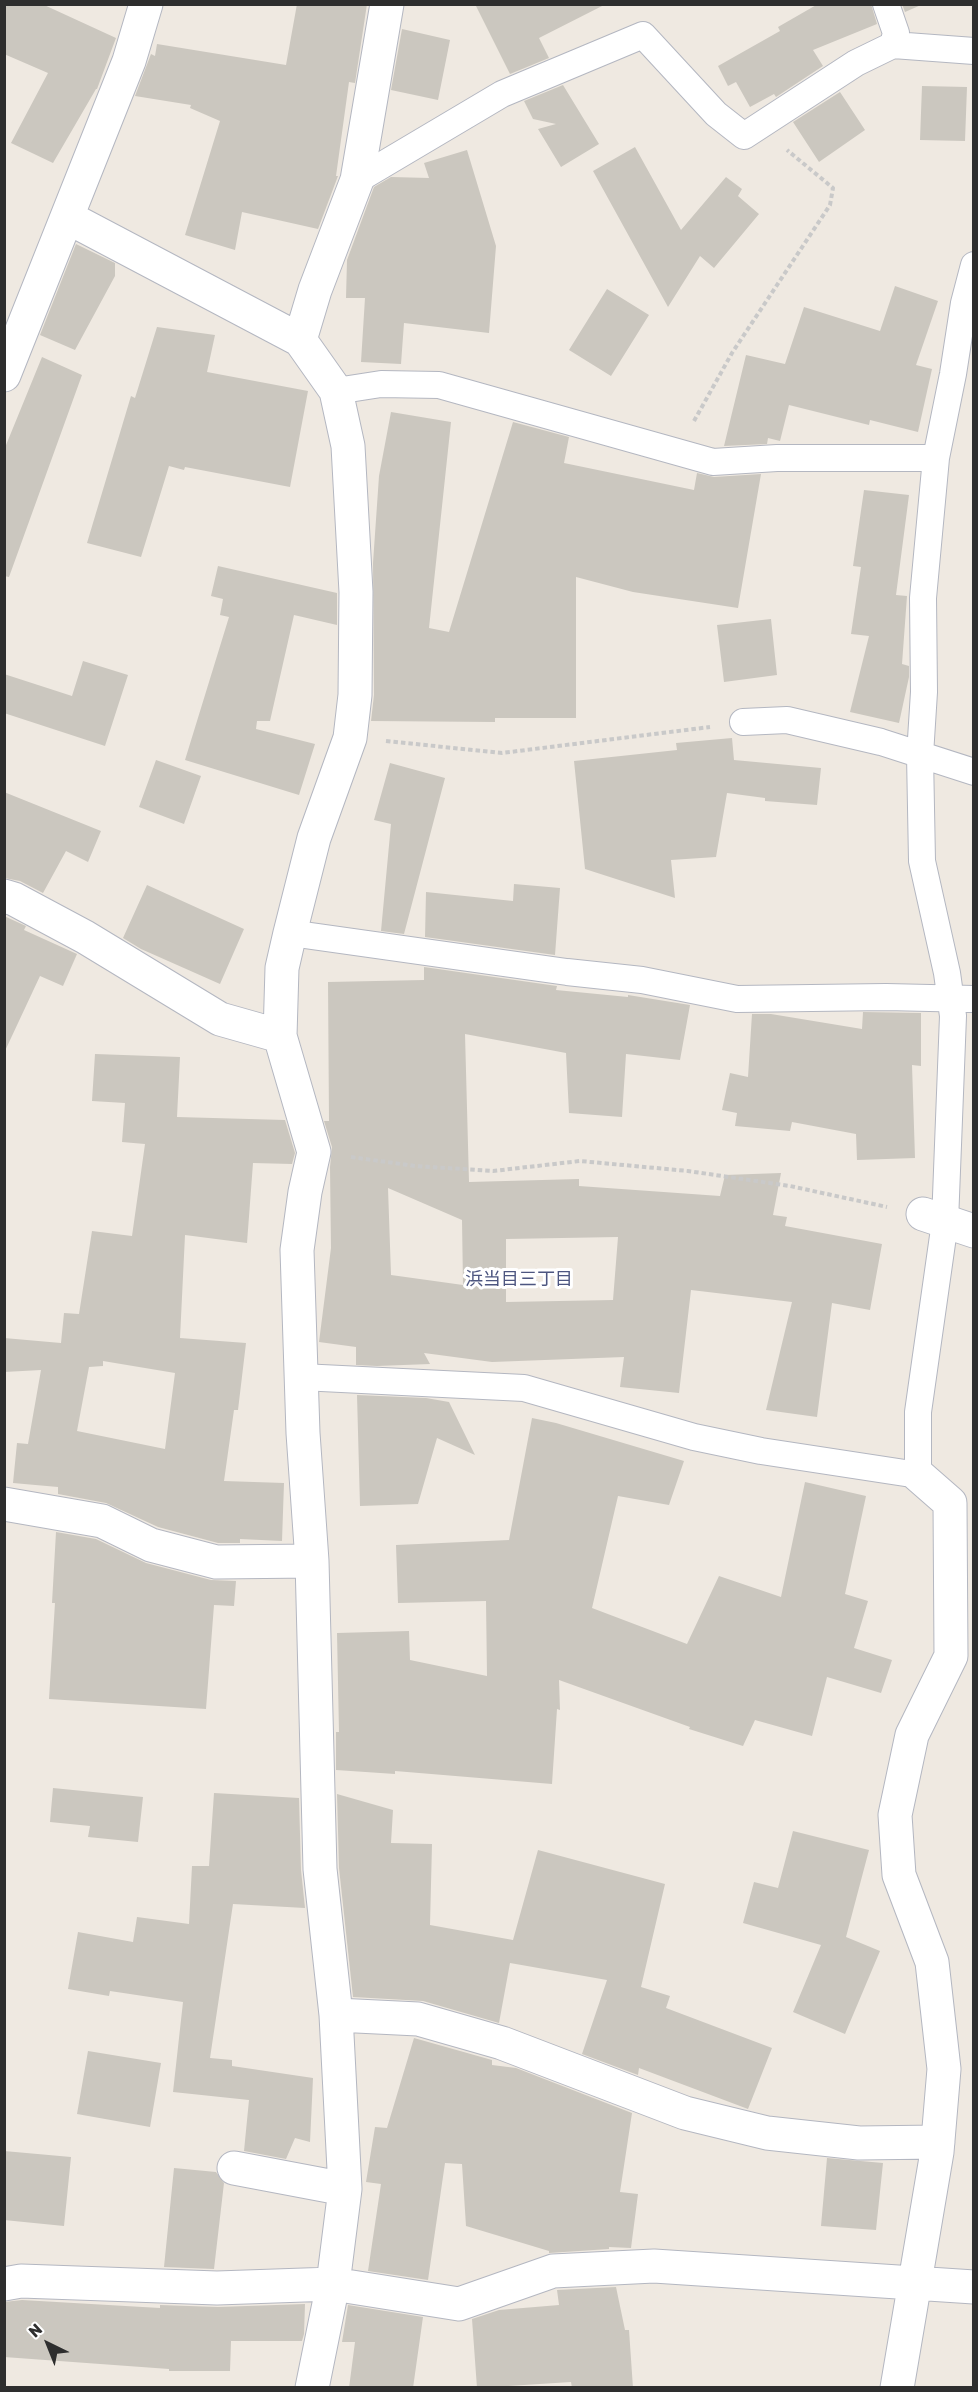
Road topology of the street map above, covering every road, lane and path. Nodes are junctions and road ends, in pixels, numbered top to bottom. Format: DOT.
graph roads {
  1 [pos="146,4"];
  2 [pos="387,4"];
  3 [pos="886,4"];
  4 [pos="893,45"];
  5 [pos="974,51"];
  6 [pos="758,126"];
  7 [pos="357,180"];
  8 [pos="67,217"];
  9 [pos="974,265"];
  10 [pos="300,339"];
  11 [pos="4,375"];
  12 [pos="336,391"];
  13 [pos="676,453"];
  14 [pos="936,458"];
  15 [pos="743,722"];
  16 [pos="350,738"];
  17 [pos="920,755"];
  18 [pos="974,772"];
  19 [pos="4,896"];
  20 [pos="290,933"];
  21 [pos="962,999"];
  22 [pos="280,1036"];
  23 [pos="315,1152"];
  24 [pos="947,1222"];
  25 [pos="301,1377"];
  26 [pos="918,1474"];
  27 [pos="4,1504"];
  28 [pos="312,1561"];
  29 [pos="336,2014"];
  30 [pos="938,2142"];
  31 [pos="234,2168"];
  32 [pos="345,2189"];
  33 [pos="914,2282"];
  34 [pos="4,2284"];
  35 [pos="333,2284"];
  36 [pos="974,2287"];
  37 [pos="312,2388"];
  38 [pos="897,2388"];
  1 -- 8 [label="street"];
  2 -- 7 [label="street"];
  3 -- 4 [label="lane"];
  4 -- 5 [label="lane"];
  4 -- 6 [label="lane"];
  6 -- 7 [label="lane"];
  6 -- 13 [label="path"];
  7 -- 10 [label="street"];
  8 -- 10 [label="street"];
  8 -- 11 [label="street"];
  9 -- 14 [label="lane"];
  10 -- 12 [label="street"];
  12 -- 13 [label="lane"];
  12 -- 16 [label="street"];
  13 -- 14 [label="lane"];
  14 -- 17 [label="lane"];
  15 -- 16 [label="path"];
  15 -- 17 [label="lane"];
  16 -- 20 [label="street"];
  17 -- 18 [label="lane"];
  17 -- 21 [label="lane"];
  19 -- 22 [label="street"];
  20 -- 21 [label="lane"];
  20 -- 22 [label="street"];
  21 -- 24 [label="lane"];
  22 -- 23 [label="street"];
  23 -- 24 [label="path"];
  23 -- 25 [label="street"];
  24 -- 26 [label="lane"];
  25 -- 26 [label="lane"];
  25 -- 28 [label="street"];
  26 -- 30 [label="street"];
  27 -- 28 [label="street"];
  28 -- 29 [label="street"];
  29 -- 30 [label="street"];
  29 -- 32 [label="street"];
  30 -- 33 [label="street"];
  31 -- 32 [label="street"];
  32 -- 35 [label="street"];
  33 -- 35 [label="street"];
  33 -- 36 [label="street"];
  33 -- 38 [label="street"];
  34 -- 35 [label="street"];
  35 -- 37 [label="street"];
}
